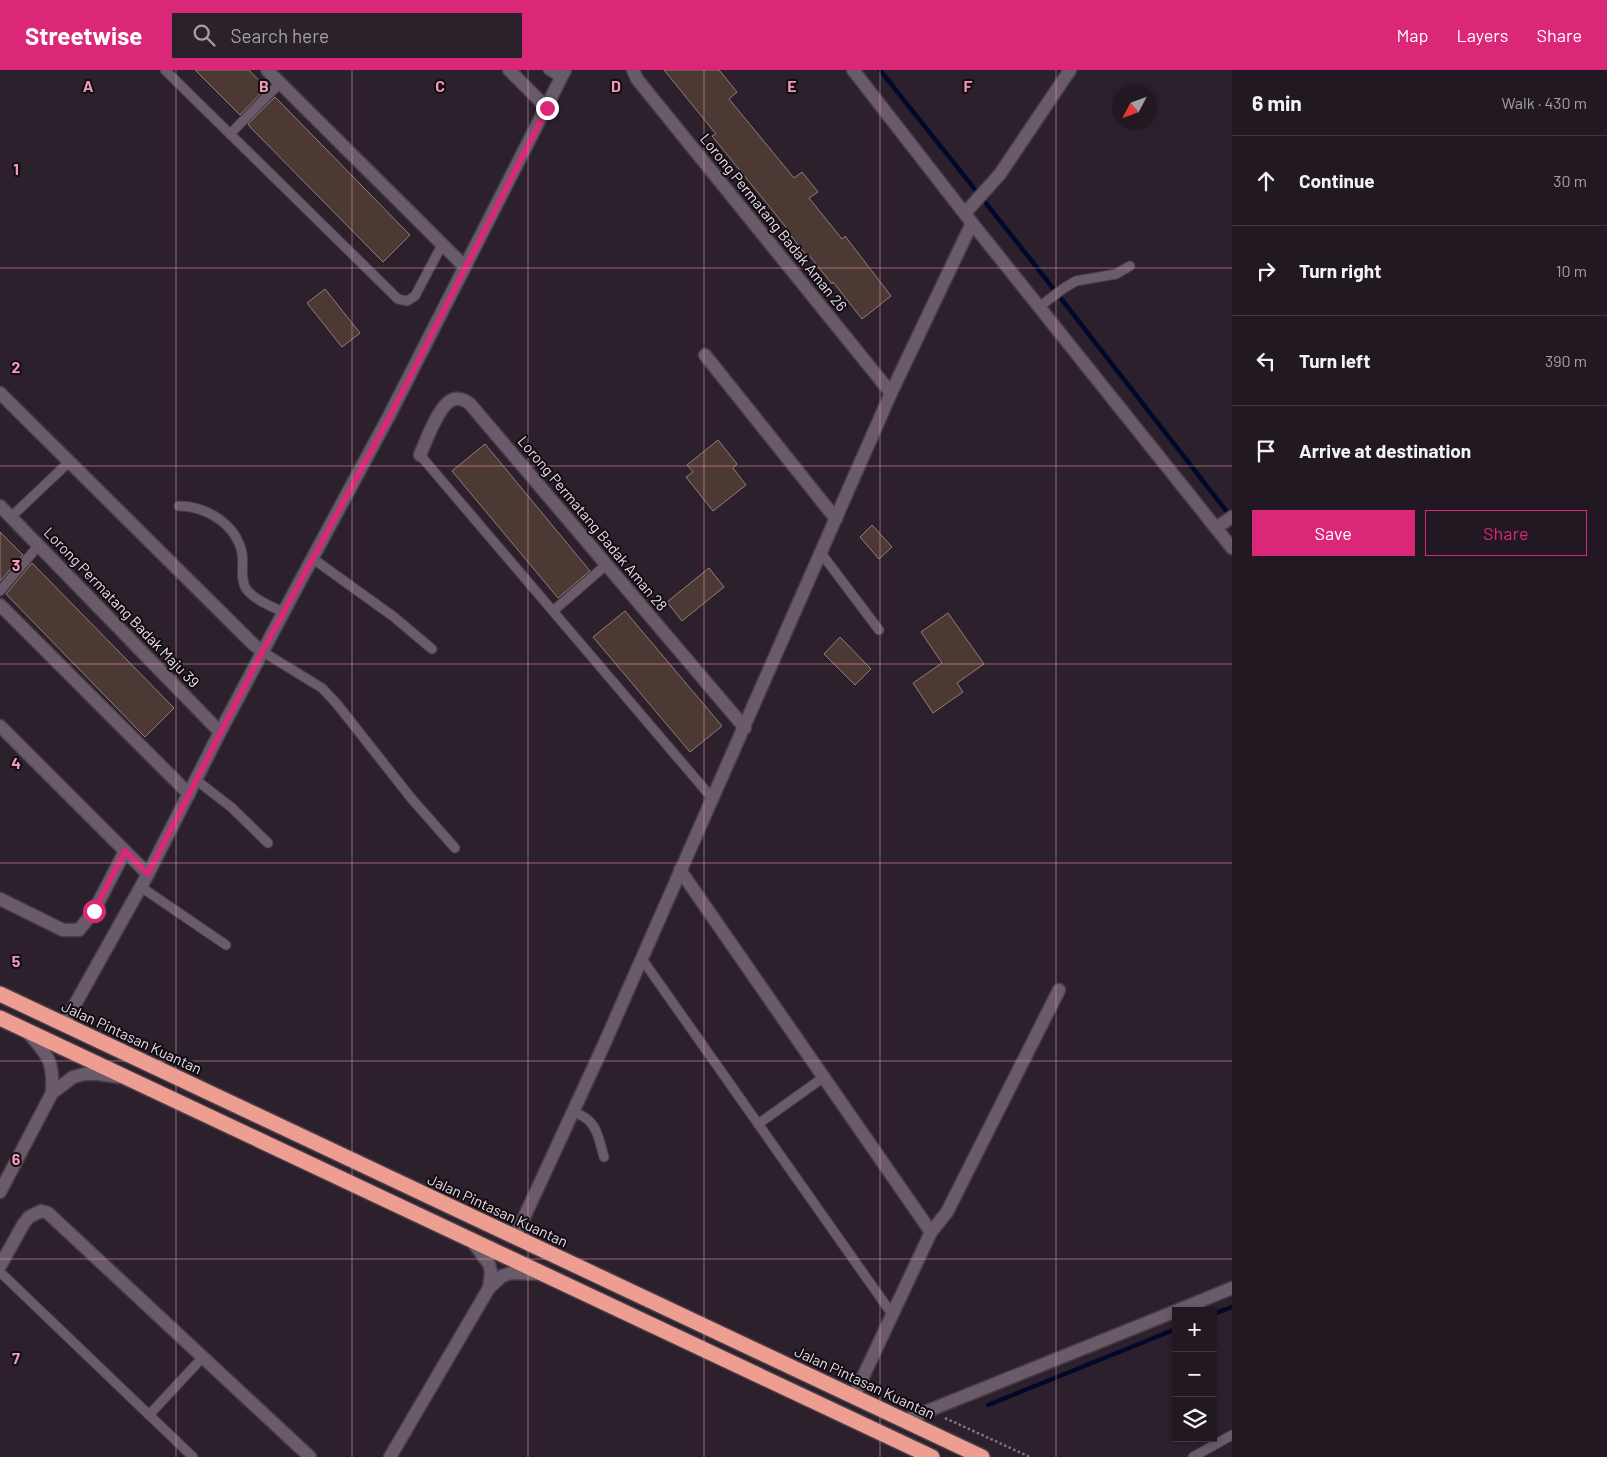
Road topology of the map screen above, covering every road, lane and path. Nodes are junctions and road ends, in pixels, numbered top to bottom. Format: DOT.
graph roads {
  1 [pos="164,70"];
  2 [pos="267,70"];
  3 [pos="508,70"];
  4 [pos="548,70"];
  5 [pos="633,70"];
  6 [pos="853,70"];
  7 [pos="1070,70"];
  8 [pos="563,74"];
  9 [pos="280,83"];
  10 [pos="547,108"];
  11 [pos="230,134"];
  12 [pos="968,218"];
  13 [pos="443,243"];
  14 [pos="1130,266"];
  15 [pos="465,267"];
  16 [pos="1039,307"];
  17 [pos="705,355"];
  18 [pos="0,393"];
  19 [pos="891,393"];
  20 [pos="420,455"];
  21 [pos="69,462"];
  22 [pos="0,506"];
  23 [pos="179,506"];
  24 [pos="11,517"];
  25 [pos="1232,517"];
  26 [pos="836,519"];
  27 [pos="1216,528"];
  28 [pos="39,545"];
  29 [pos="1232,548"];
  30 [pos="821,553"];
  31 [pos="312,558"];
  32 [pos="606,565"];
  33 [pos="0,592"];
  34 [pos="0,605"];
  35 [pos="553,611"];
  36 [pos="283,612"];
  37 [pos="879,630"];
  38 [pos="432,649"];
  39 [pos="262,652"];
  40 [pos="0,726"];
  41 [pos="745,728"];
  42 [pos="220,732"];
  43 [pos="198,783"];
  44 [pos="189,794"];
  45 [pos="712,798"];
  46 [pos="268,843"];
  47 [pos="455,848"];
  48 [pos="125,851"];
  49 [pos="680,870"];
  50 [pos="148,874"];
  51 [pos="141,886"];
  52 [pos="0,899"];
  53 [pos="226,945"];
  54 [pos="642,959"];
  55 [pos="1059,990"];
  56 [pos="0,994"];
  57 [pos="0,1018"];
  58 [pos="64,1024"];
  59 [pos="26,1031"];
  60 [pos="824,1077"];
  61 [pos="127,1078"];
  62 [pos="52,1093"];
  63 [pos="574,1112"];
  64 [pos="758,1124"];
  65 [pos="604,1157"];
  66 [pos="0,1192"];
  67 [pos="931,1232"];
  68 [pos="515,1237"];
  69 [pos="471,1240"];
  70 [pos="0,1266"];
  71 [pos="0,1272"];
  72 [pos="544,1274"];
  73 [pos="489,1288"];
  74 [pos="1232,1288"];
  75 [pos="1186,1307"];
  76 [pos="1172,1313"];
  77 [pos="892,1314"];
  78 [pos="203,1356"];
  79 [pos="854,1396"];
  80 [pos="928,1410"];
  81 [pos="149,1415"];
  82 [pos="905,1420"];
  83 [pos="1232,1435"];
  84 [pos="193,1457"];
  85 [pos="310,1457"];
  86 [pos="390,1457"];
  87 [pos="932,1457"];
  88 [pos="982,1457"];
  89 [pos="1030,1457"];
  90 [pos="1193,1457"];
  1 -- 11 [label="lane"];
  2 -- 9 [label="street"];
  3 -- 10 [label="street"];
  4 -- 8 [label="lane"];
  5 -- 19 [label="street, Lorong Permatang Badak Aman 26"];
  6 -- 12 [label="street"];
  7 -- 12 [label="street"];
  8 -- 10 [label="street"];
  9 -- 11 [label="lane"];
  9 -- 13 [label="street"];
  10 -- 15 [label="street"];
  11 -- 13 [label="lane"];
  12 -- 16 [label="street"];
  12 -- 19 [label="street"];
  13 -- 15 [label="street"];
  14 -- 16 [label="lane"];
  15 -- 31 [label="street"];
  16 -- 27 [label="street"];
  17 -- 26 [label="street"];
  18 -- 21 [label="street"];
  19 -- 26 [label="street"];
  20 -- 32 [label="street, Lorong Permatang Badak Aman 28"];
  20 -- 35 [label="lane"];
  21 -- 24 [label="lane"];
  21 -- 39 [label="street"];
  22 -- 24 [label="street, Lorong Permatang Badak Maju 39"];
  23 -- 36 [label="lane"];
  24 -- 28 [label="street, Lorong Permatang Badak Maju 39"];
  25 -- 27 [label="street"];
  26 -- 30 [label="street"];
  27 -- 29 [label="street"];
  28 -- 33 [label="lane"];
  28 -- 42 [label="street, Lorong Permatang Badak Maju 39"];
  30 -- 37 [label="lane"];
  30 -- 41 [label="street"];
  31 -- 36 [label="street"];
  31 -- 38 [label="lane"];
  32 -- 35 [label="lane"];
  32 -- 41 [label="street, Lorong Permatang Badak Aman 28"];
  34 -- 44 [label="street"];
  35 -- 45 [label="lane"];
  36 -- 39 [label="street"];
  39 -- 42 [label="street"];
  39 -- 47 [label="lane"];
  40 -- 48 [label="street"];
  41 -- 45 [label="street"];
  42 -- 43 [label="street"];
  43 -- 44 [label="street"];
  43 -- 46 [label="lane"];
  44 -- 50 [label="street"];
  45 -- 49 [label="street"];
  48 -- 50 [label="street"];
  48 -- 52 [label="street"];
  49 -- 54 [label="street"];
  49 -- 60 [label="street"];
  50 -- 51 [label="street"];
  51 -- 53 [label="lane"];
  51 -- 58 [label="street"];
  54 -- 63 [label="street"];
  54 -- 64 [label="lane"];
  55 -- 67 [label="street"];
  56 -- 58 [label="highway, Jalan Pintasan Kuantan"];
  57 -- 59 [label="highway"];
  58 -- 68 [label="highway, Jalan Pintasan Kuantan"];
  59 -- 61 [label="highway"];
  59 -- 62 [label="street"];
  60 -- 64 [label="lane"];
  60 -- 67 [label="street"];
  61 -- 62 [label="street"];
  61 -- 69 [label="highway"];
  62 -- 66 [label="street"];
  63 -- 65 [label="lane"];
  63 -- 68 [label="street"];
  64 -- 77 [label="lane"];
  67 -- 77 [label="street"];
  68 -- 79 [label="highway, Jalan Pintasan Kuantan"];
  69 -- 72 [label="highway"];
  69 -- 73 [label="street"];
  70 -- 78 [label="street"];
  71 -- 81 [label="lane"];
  72 -- 73 [label="street"];
  72 -- 87 [label="highway"];
  73 -- 86 [label="street"];
  74 -- 75 [label="street"];
  76 -- 80 [label="street"];
  77 -- 79 [label="street"];
  78 -- 81 [label="lane"];
  78 -- 85 [label="street"];
  79 -- 82 [label="highway, Jalan Pintasan Kuantan"];
  80 -- 82 [label="street"];
  80 -- 89 [label="path"];
  81 -- 84 [label="lane"];
  82 -- 88 [label="highway, Jalan Pintasan Kuantan"];
  83 -- 90 [label="lane"];
}
